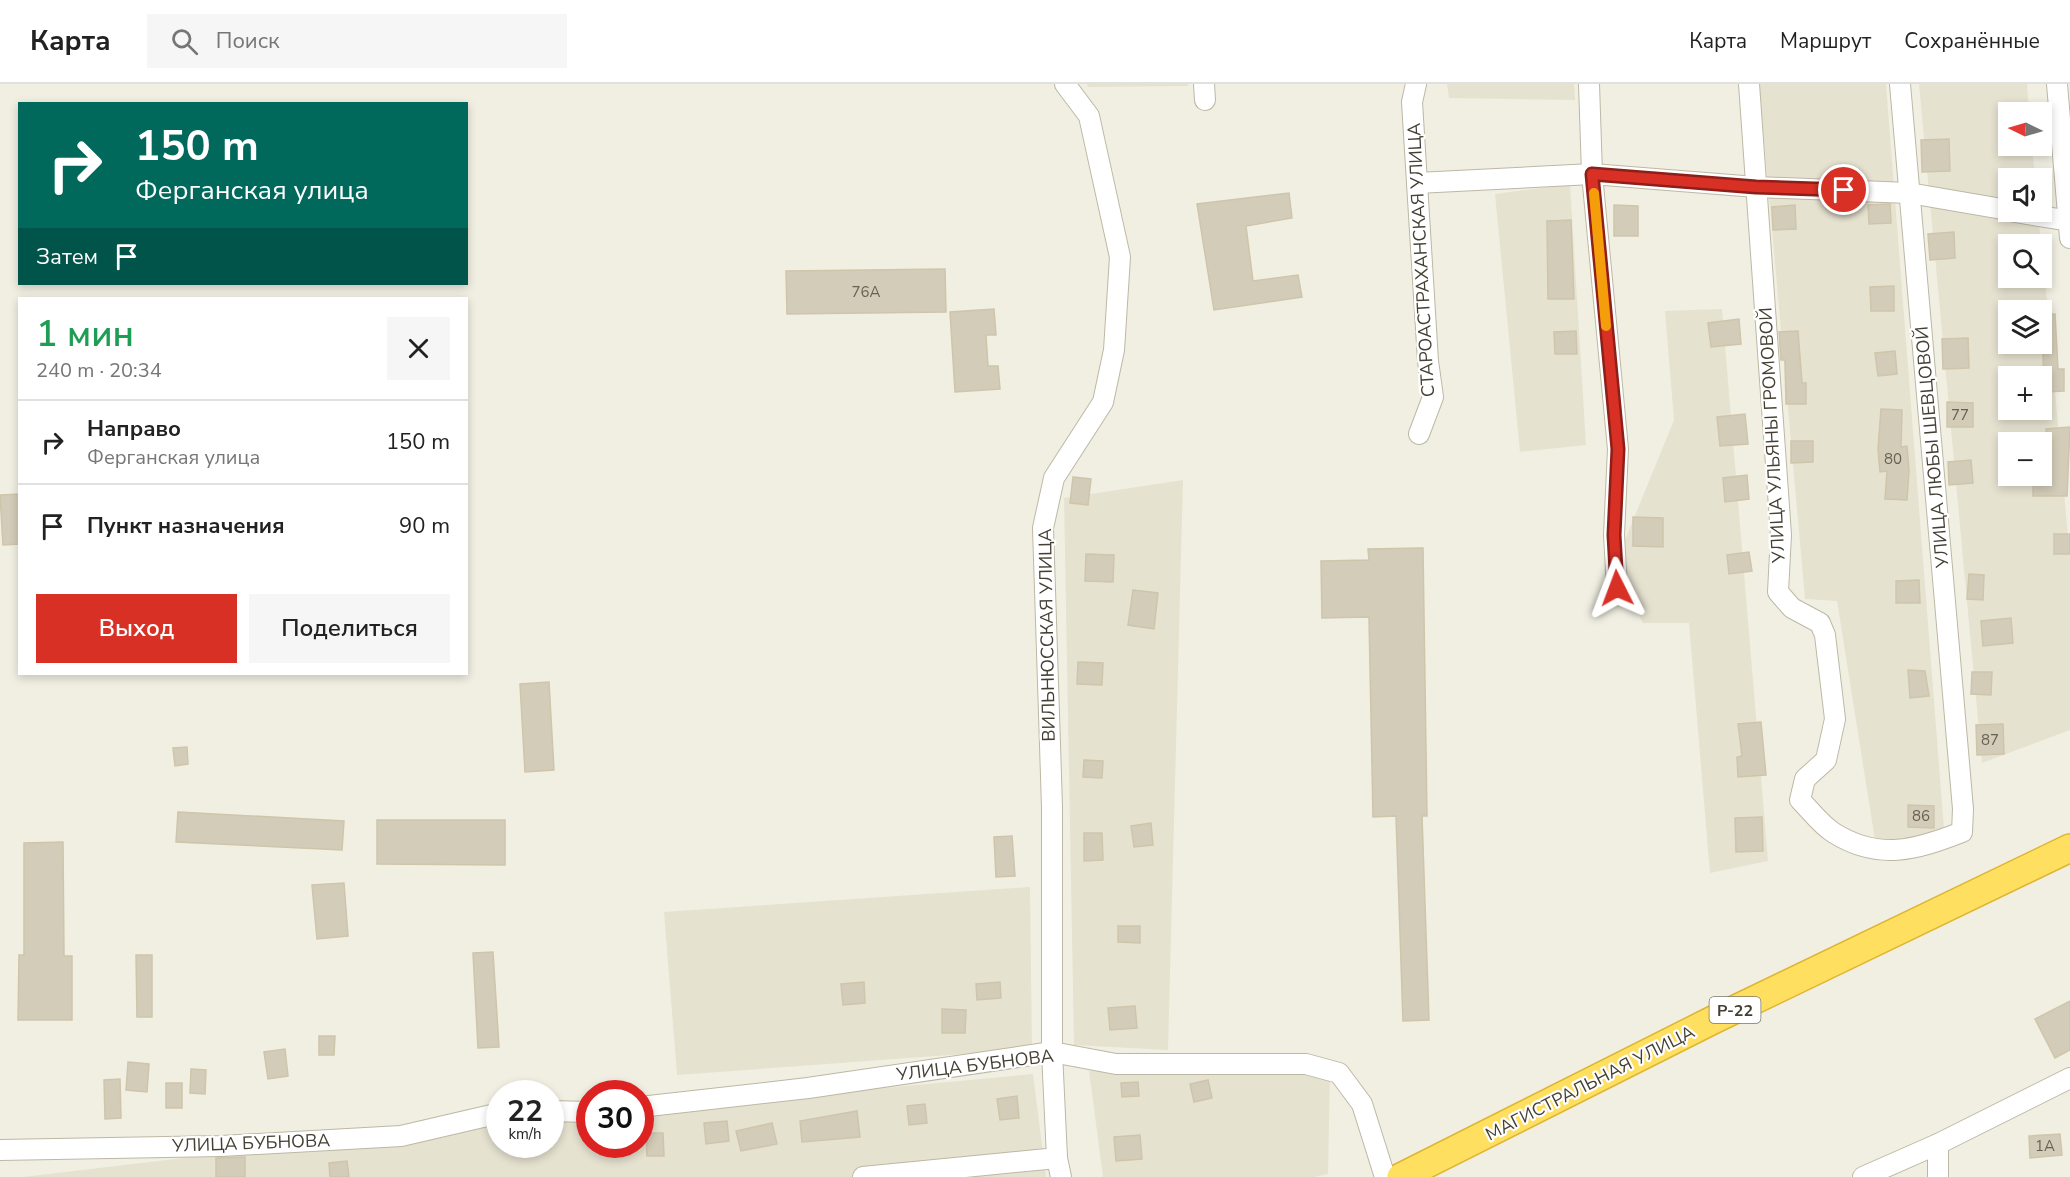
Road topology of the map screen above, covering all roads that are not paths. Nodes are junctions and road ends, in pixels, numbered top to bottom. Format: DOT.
graph roads {
  1 [pos="1065,84"];
  2 [pos="1416,84"];
  3 [pos="1588,84"];
  4 [pos="1749,84"];
  5 [pos="1900,84"];
  6 [pos="2057,84"];
  7 [pos="1592,174"];
  8 [pos="1417,183"];
  9 [pos="1756,187"];
  10 [pos="1909,193"];
  11 [pos="1998,208"];
  12 [pos="2051,222"];
  13 [pos="2069,227"];
  14 [pos="1419,434"];
  15 [pos="1617,588"];
  16 [pos="1963,809"];
  17 [pos="2070,848"];
  18 [pos="1052,1052"];
  19 [pos="2070,1078"];
  20 [pos="654,1105"];
  21 [pos="486,1116"];
  22 [pos="1938,1144"];
  23 [pos="0,1150"];
  24 [pos="1059,1168"];
  25 [pos="863,1177"];
  26 [pos="1384,1177"];
  27 [pos="1401,1177"];
  28 [pos="1863,1177"];
  29 [pos="1938,1177"];
  1 -- 18 [label="street, ВИЛЬНЮССКАЯ УЛИЦА"];
  2 -- 8 [label="street, СТАРОАСТРАХАНСКАЯ УЛИЦА"];
  3 -- 7 [label="street"];
  4 -- 9 [label="street, УЛИЦА УЛЬЯНЫ ГРОМОВОЙ"];
  5 -- 10 [label="street, УЛИЦА ЛЮБЫ ШЕВЦОВОЙ"];
  6 -- 13 [label="street"];
  7 -- 8 [label="street"];
  7 -- 9 [label="street"];
  7 -- 15 [label="street"];
  8 -- 14 [label="street, СТАРОАСТРАХАНСКАЯ УЛИЦА"];
  9 -- 10 [label="street"];
  9 -- 16 [label="street, УЛИЦА УЛЬЯНЫ ГРОМОВОЙ"];
  10 -- 11 [label="street"];
  10 -- 16 [label="street, УЛИЦА ЛЮБЫ ШЕВЦОВОЙ"];
  12 -- 13 [label="street"];
  17 -- 27 [label="highway, МАГИСТРАЛЬНАЯ УЛИЦА / Р-22"];
  18 -- 20 [label="street, УЛИЦА БУБНОВА"];
  18 -- 24 [label="street, ВИЛЬНЮССКАЯ УЛИЦА"];
  18 -- 26 [label="street, УЛИЦА БУБНОВА"];
  19 -- 22 [label="street"];
  21 -- 23 [label="street, УЛИЦА БУБНОВА"];
  22 -- 28 [label="street"];
  22 -- 29 [label="street"];
  24 -- 25 [label="street"];
}
